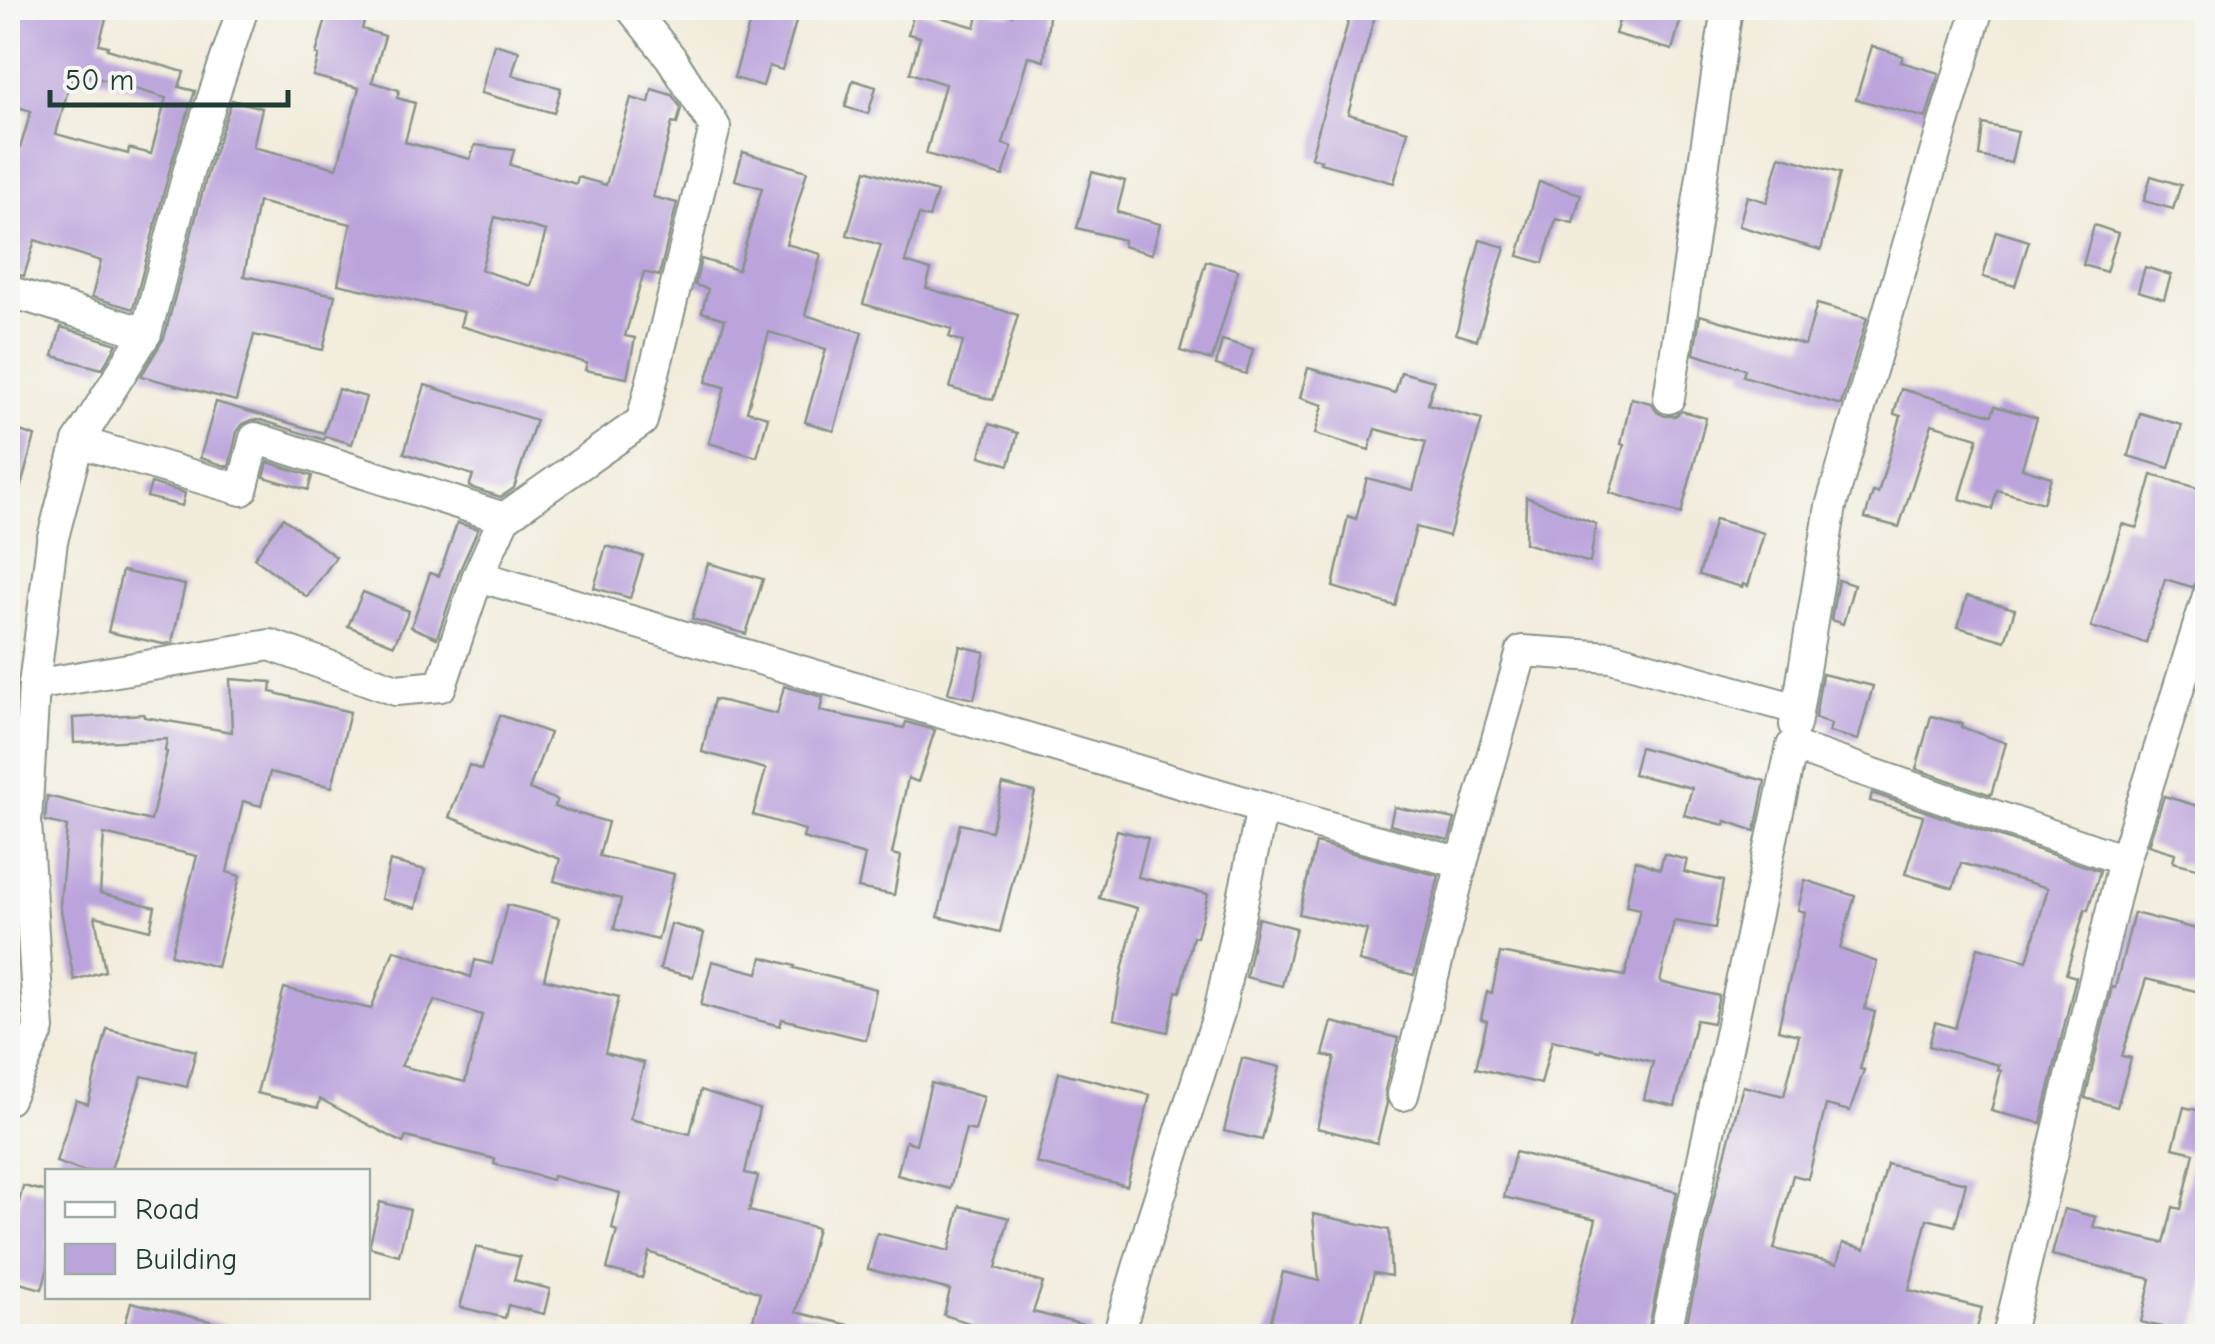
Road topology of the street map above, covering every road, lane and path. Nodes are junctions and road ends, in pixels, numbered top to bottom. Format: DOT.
graph roads {
  1 [pos="243,8"];
  2 [pos="631,8"];
  3 [pos="1727,8"];
  4 [pos="1978,8"];
  5 [pos="8,291"];
  6 [pos="146,333"];
  7 [pos="1668,398"];
  8 [pos="78,442"];
  9 [pos="504,518"];
  10 [pos="478,576"];
  11 [pos="2208,596"];
  12 [pos="34,685"];
  13 [pos="1797,709"];
  14 [pos="1792,746"];
  15 [pos="1262,808"];
  16 [pos="2124,860"];
  17 [pos="1462,863"];
  18 [pos="1403,1095"];
  19 [pos="8,1098"];
  20 [pos="1118,1336"];
  21 [pos="1666,1336"];
  22 [pos="2008,1336"];
  1 -- 6 [label="street"];
  2 -- 9 [label="street"];
  3 -- 7 [label="street"];
  4 -- 13 [label="street"];
  5 -- 6 [label="street"];
  6 -- 8 [label="street"];
  8 -- 9 [label="street"];
  8 -- 12 [label="street"];
  9 -- 10 [label="street"];
  10 -- 12 [label="street"];
  10 -- 15 [label="street"];
  11 -- 16 [label="street"];
  12 -- 19 [label="street"];
  13 -- 14 [label="street"];
  13 -- 17 [label="street"];
  14 -- 16 [label="street"];
  14 -- 21 [label="street"];
  15 -- 17 [label="street"];
  15 -- 20 [label="street"];
  16 -- 22 [label="street"];
  17 -- 18 [label="street"];
}
